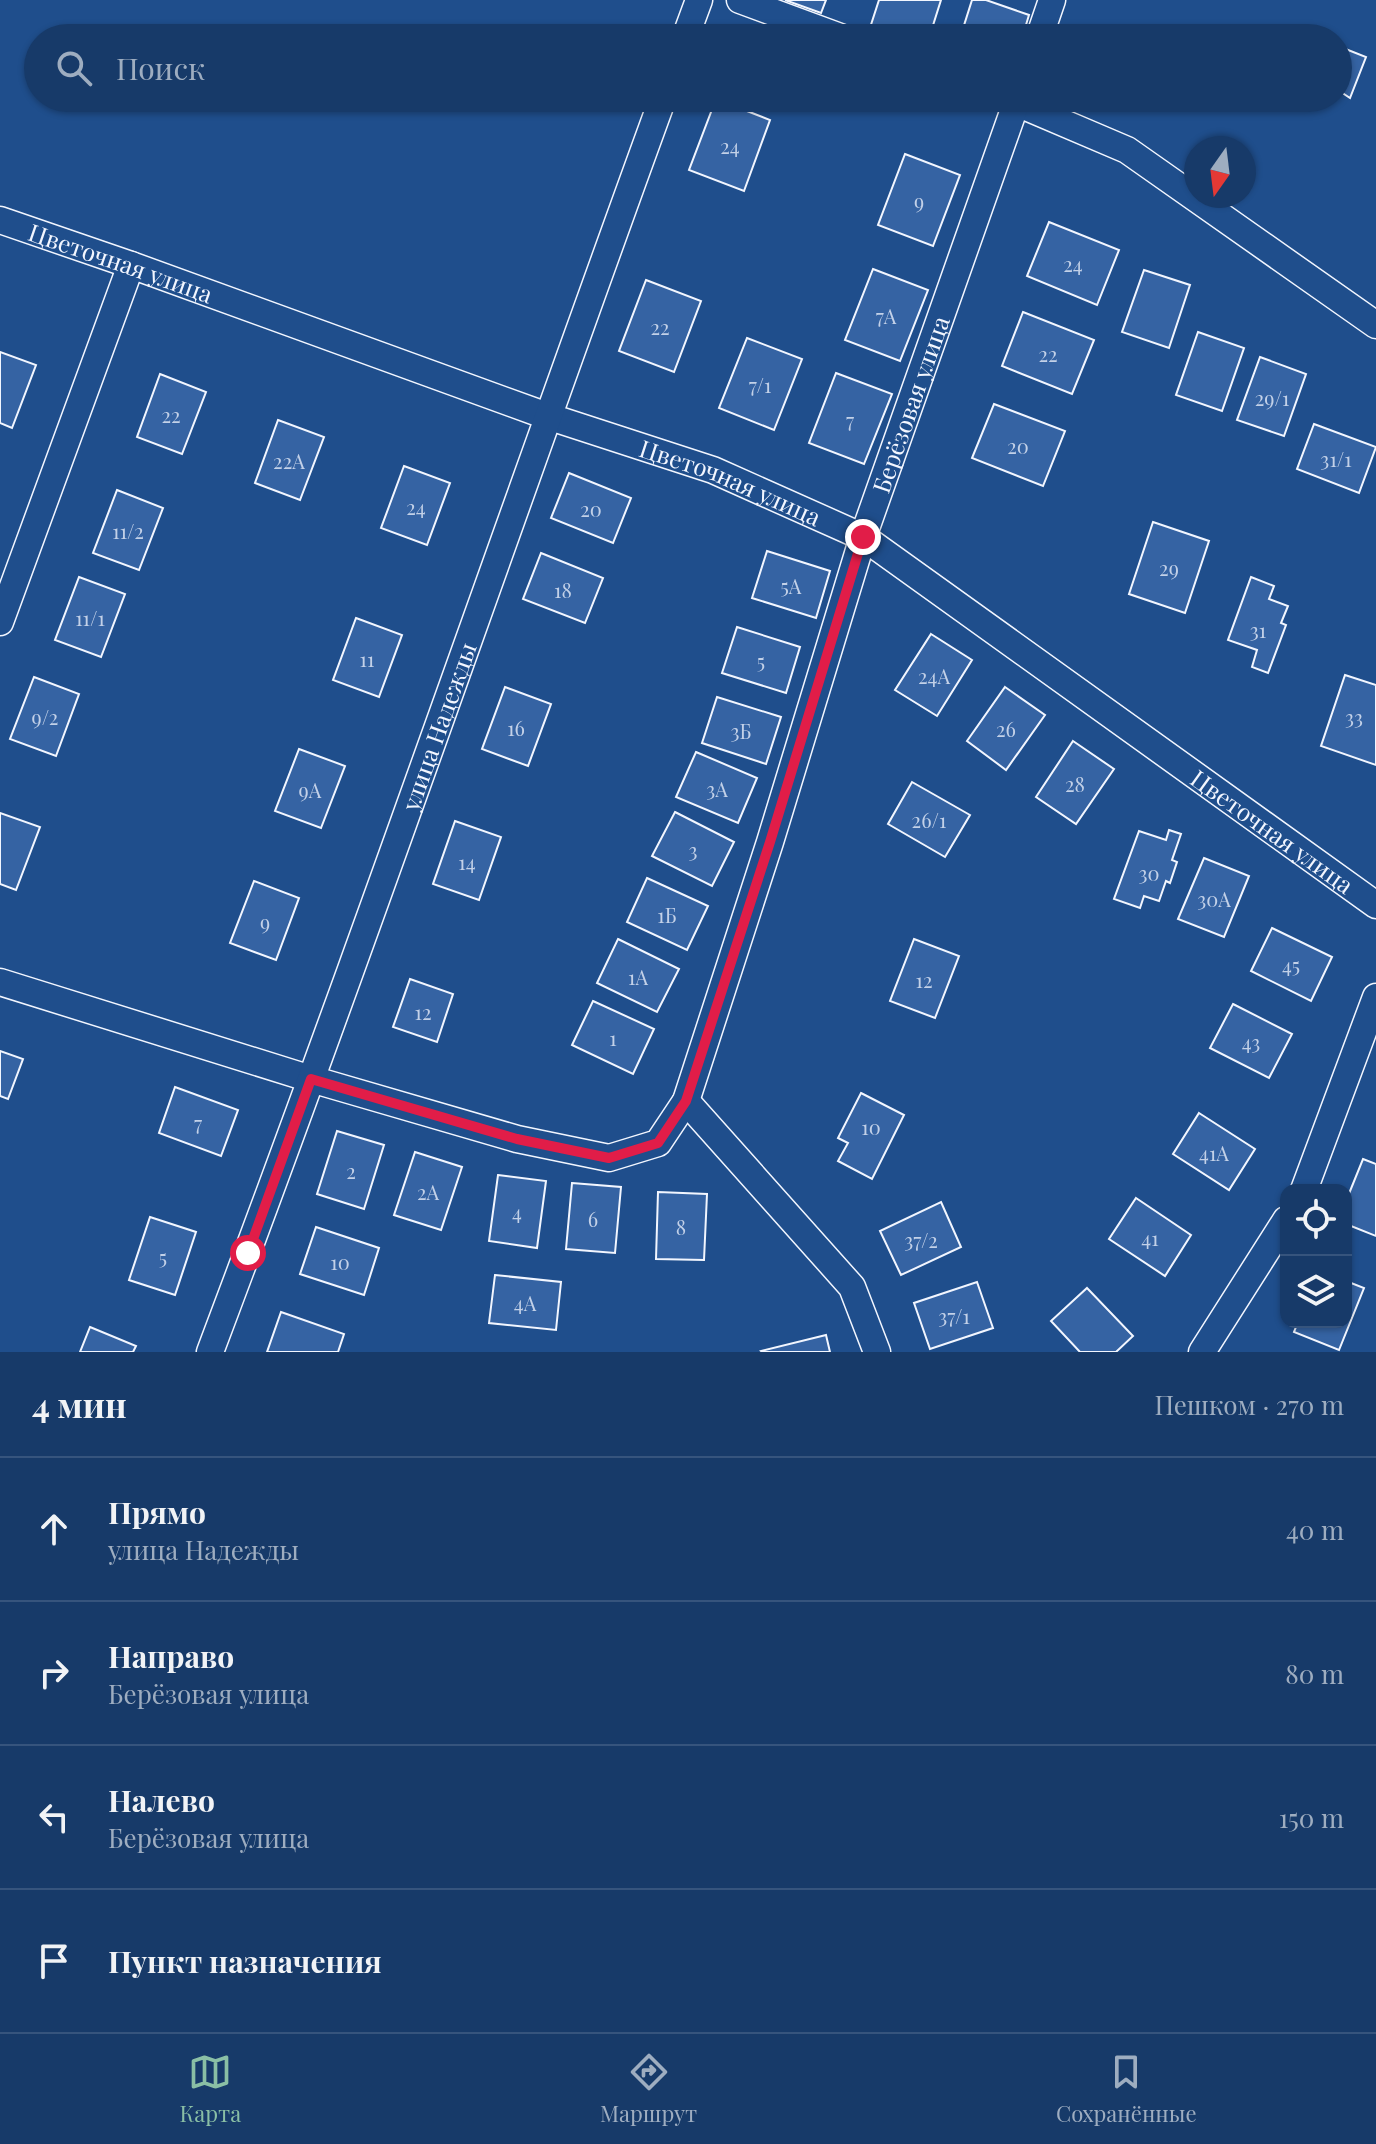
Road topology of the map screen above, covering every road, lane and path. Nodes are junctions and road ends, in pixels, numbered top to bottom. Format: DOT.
graph roads {
  1 [pos="699,0"];
  2 [pos="740,0"];
  3 [pos="1052,0"];
  4 [pos="690,24"];
  5 [pos="805,24"];
  6 [pos="1044,24"];
  7 [pos="658,112"];
  8 [pos="1010,112"];
  9 [pos="1043,112"];
  10 [pos="0,220"];
  11 [pos="131,265"];
  12 [pos="1376,325"];
  13 [pos="547,416"];
  14 [pos="863,537"];
  15 [pos="0,622"];
  16 [pos="1376,905"];
  17 [pos="0,982"];
  18 [pos="1376,997"];
  19 [pos="311,1079"];
  20 [pos="686,1101"];
  21 [pos="1306,1184"];
  22 [pos="1280,1229"];
  23 [pos="210,1352"];
  24 [pos="877,1352"];
  25 [pos="1202,1352"];
  1 -- 4 [label="street"];
  2 -- 5 [label="street"];
  3 -- 6 [label="street"];
  7 -- 13 [label="street, улица Надежды"];
  8 -- 14 [label="street, Берёзовая улица"];
  9 -- 12 [label="street"];
  10 -- 11 [label="street, Цветочная улица"];
  11 -- 13 [label="street, Цветочная улица"];
  11 -- 15 [label="street"];
  13 -- 14 [label="street, Цветочная улица"];
  13 -- 19 [label="street, улица Надежды"];
  14 -- 16 [label="street, Цветочная улица"];
  14 -- 20 [label="street, Берёзовая улица"];
  17 -- 19 [label="street, Берёзовая улица"];
  18 -- 21 [label="street"];
  19 -- 20 [label="street, Берёзовая улица"];
  19 -- 23 [label="street, улица Надежды"];
  20 -- 24 [label="street"];
  22 -- 25 [label="street"];
}
